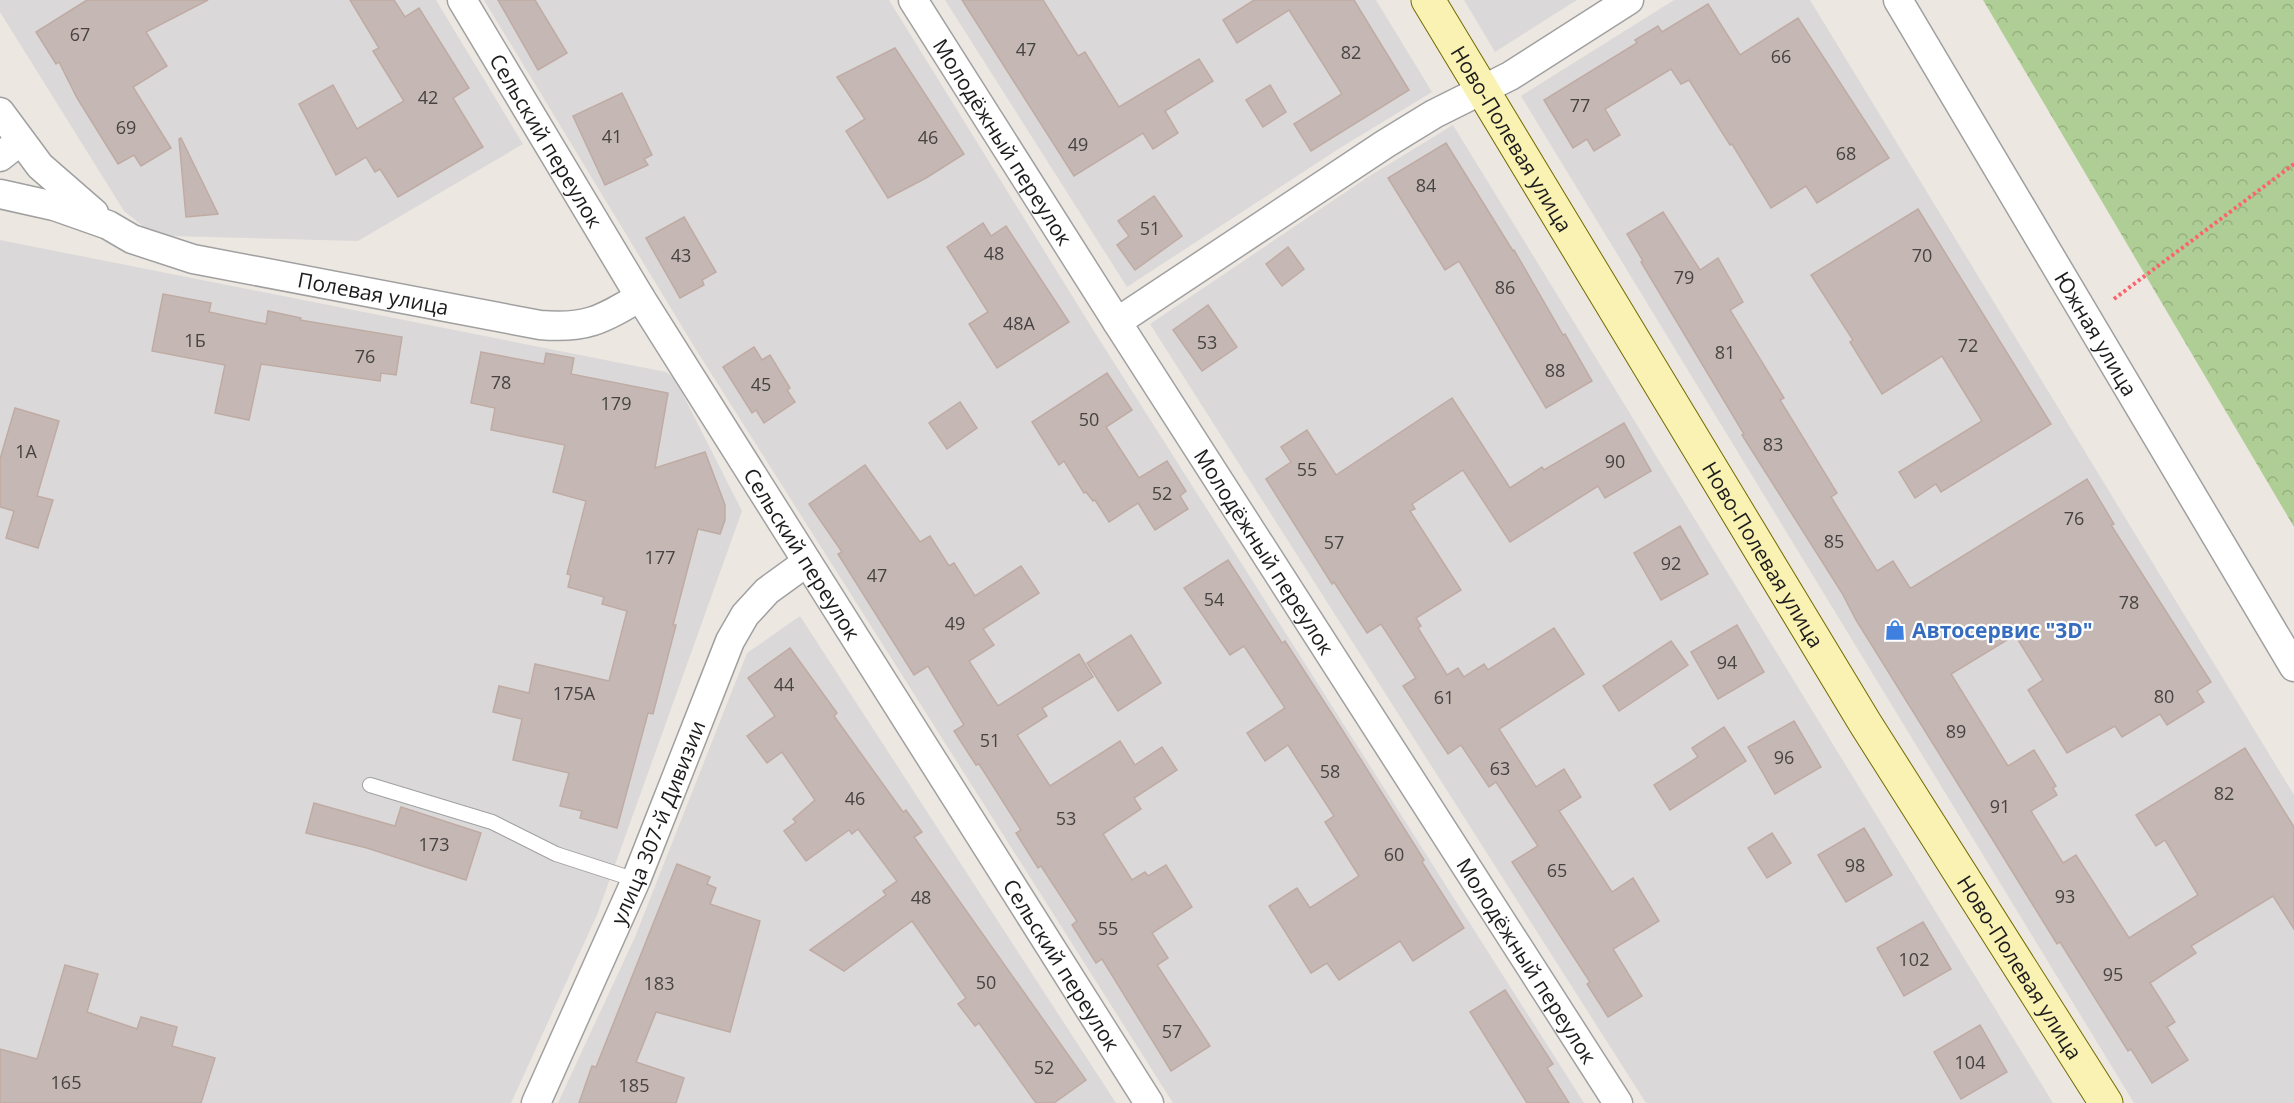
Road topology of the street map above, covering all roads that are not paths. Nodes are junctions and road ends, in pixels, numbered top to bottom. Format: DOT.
graph roads {
  1 [pos="462,0"];
  2 [pos="913,0"];
  3 [pos="1428,0"];
  4 [pos="1629,0"];
  5 [pos="1898,0"];
  6 [pos="1482,90"];
  7 [pos="0,112"];
  8 [pos="10,149"];
  9 [pos="0,194"];
  10 [pos="108,225"];
  11 [pos="640,297"];
  12 [pos="1117,322"];
  13 [pos="807,562"];
  14 [pos="2294,667"];
  15 [pos="370,785"];
  16 [pos="636,880"];
  17 [pos="536,1103"];
  18 [pos="1149,1103"];
  19 [pos="1618,1103"];
  20 [pos="2106,1103"];
  1 -- 11 [label="street, Сельский переулок"];
  2 -- 12 [label="street, Молодёжный переулок"];
  3 -- 6 [label="street, Ново-Полевая улица"];
  4 -- 6 [label="street"];
  5 -- 14 [label="street, Южная улица"];
  6 -- 12 [label="street"];
  6 -- 20 [label="street, Ново-Полевая улица"];
  7 -- 8 [label="street, Полевая улица"];
  8 -- 10 [label="street, Полевая улица"];
  9 -- 10 [label="street, Полевая улица"];
  10 -- 11 [label="street, Полевая улица"];
  11 -- 13 [label="street, Сельский переулок"];
  12 -- 19 [label="street, Молодёжный переулок"];
  13 -- 16 [label="street, улица 307-й Дивизии"];
  13 -- 18 [label="street, Сельский переулок"];
  15 -- 16 [label="lane"];
  16 -- 17 [label="street, улица 307-й Дивизии"];
}
